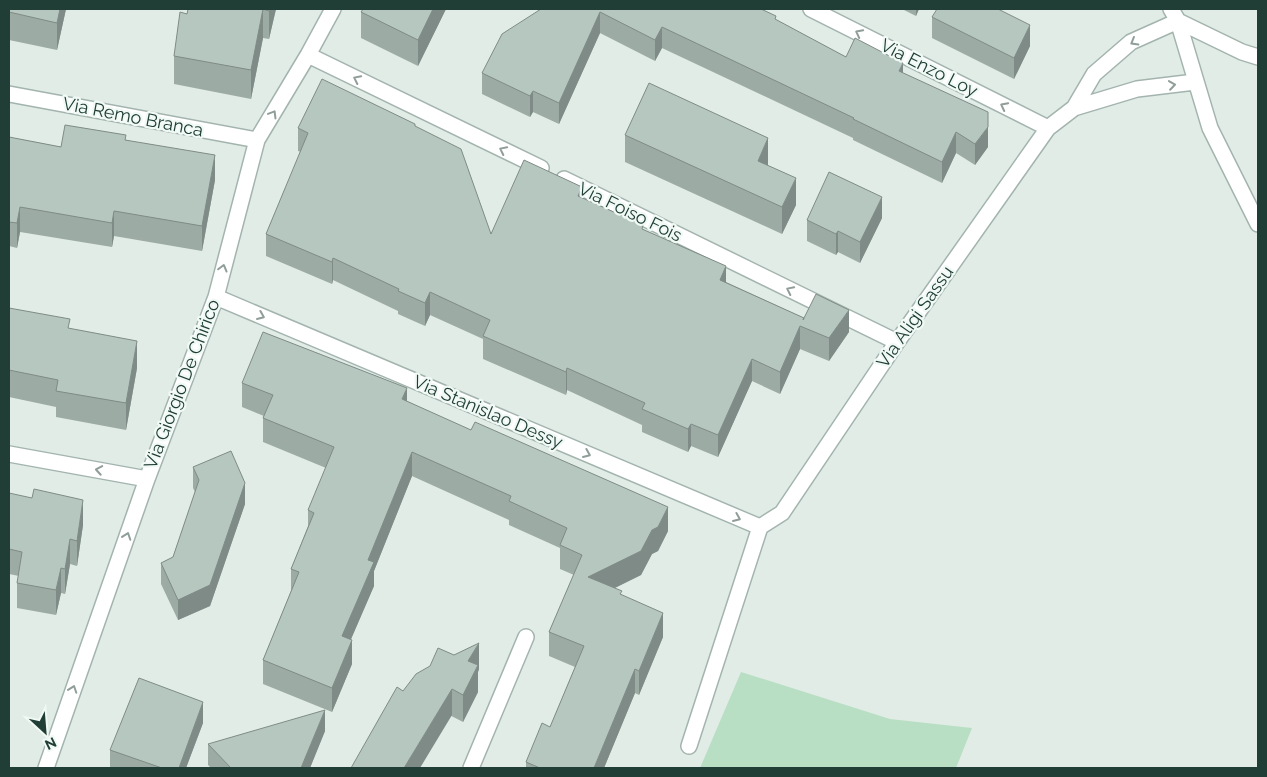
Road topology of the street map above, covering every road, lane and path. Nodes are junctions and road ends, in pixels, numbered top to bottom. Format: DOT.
graph roads {
  1 [pos="333,9"];
  2 [pos="810,9"];
  3 [pos="1174,15"];
  4 [pos="308,55"];
  5 [pos="1258,57"];
  6 [pos="1196,82"];
  7 [pos="9,94"];
  8 [pos="1074,108"];
  9 [pos="1048,128"];
  10 [pos="257,140"];
  11 [pos="1258,224"];
  12 [pos="216,297"];
  13 [pos="897,342"];
  14 [pos="9,454"];
  15 [pos="147,478"];
  16 [pos="760,527"];
  17 [pos="526,637"];
  18 [pos="689,746"];
  19 [pos="46,768"];
  20 [pos="472,768"];
  1 -- 4 [label="street, Via Giorgio De Chirico"];
  9 -- 2 [label="street, Via Enzo Loy, one-way"];
  3 -- 5 [label="street"];
  3 -- 6 [label="street"];
  3 -- 8 [label="street, Via Aligi Sassu, one-way"];
  10 -- 4 [label="street, Via Giorgio De Chirico, one-way"];
  13 -- 4 [label="street, Via Foiso Fois, one-way"];
  8 -- 6 [label="street, Via Aligi Sassu, one-way"];
  6 -- 11 [label="street"];
  7 -- 10 [label="street, Via Remo Branca"];
  8 -- 9 [label="street, Via Aligi Sassu"];
  9 -- 13 [label="street, Via Aligi Sassu"];
  12 -- 10 [label="street, Via Giorgio De Chirico, one-way"];
  12 -- 15 [label="street, Via Giorgio De Chirico"];
  12 -- 16 [label="street, Via Stanislao Dessy, one-way"];
  13 -- 16 [label="street, Via Aligi Sassu"];
  15 -- 14 [label="street, one-way"];
  19 -- 15 [label="street, Via Giorgio De Chirico, one-way"];
  16 -- 18 [label="street"];
  17 -- 20 [label="street"];
}
